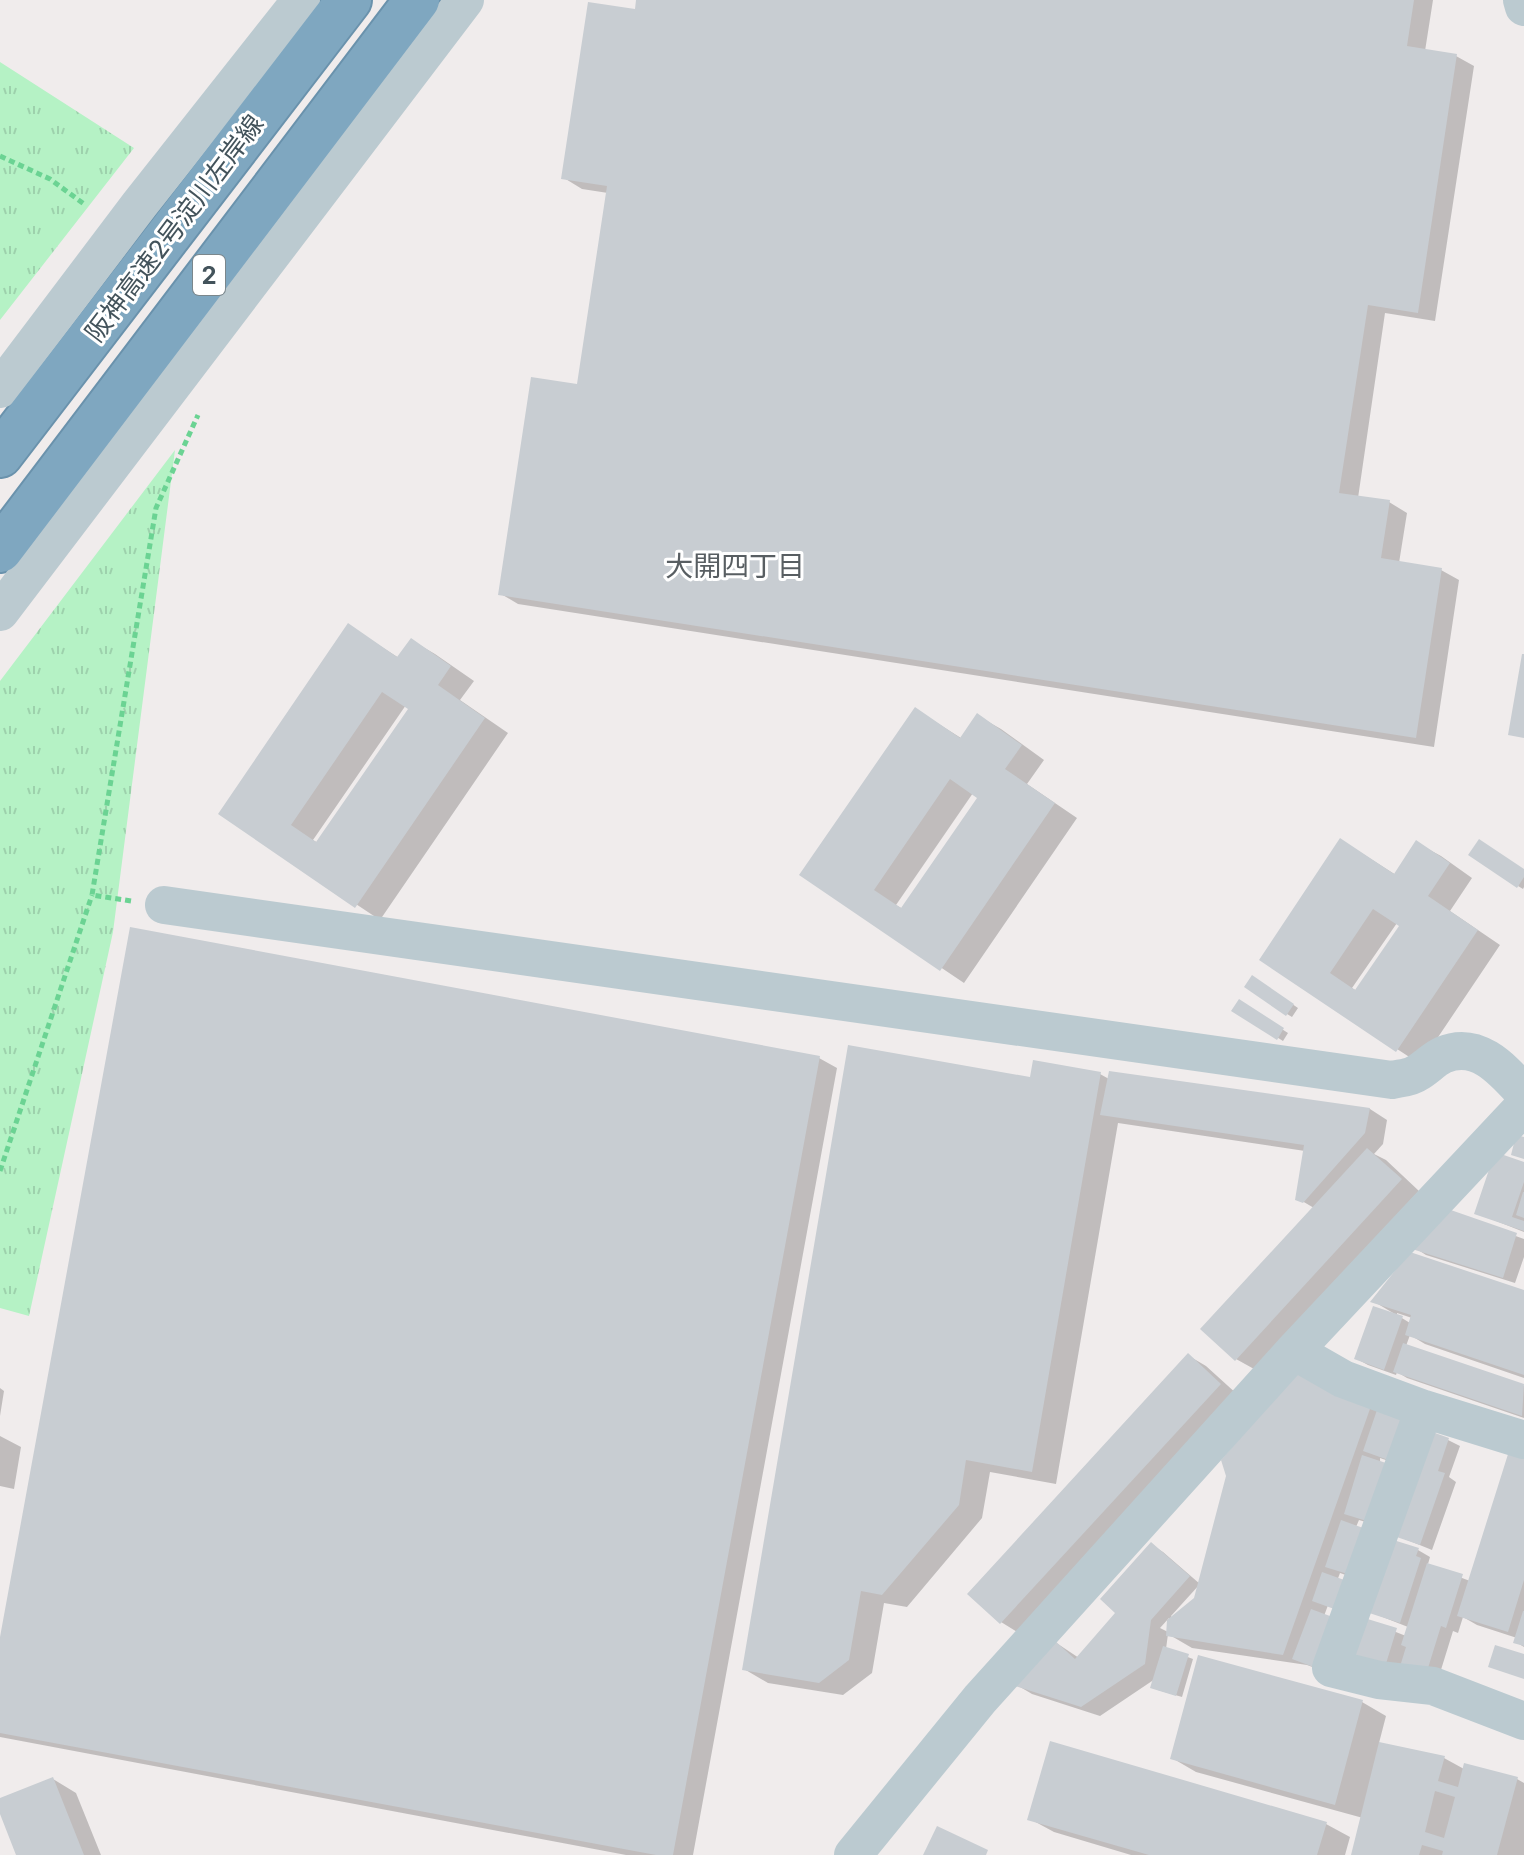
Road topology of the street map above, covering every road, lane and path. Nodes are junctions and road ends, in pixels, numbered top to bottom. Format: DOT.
graph roads {
  1 [pos="301,0"];
  2 [pos="349,0"];
  3 [pos="417,0"];
  4 [pos="465,0"];
  5 [pos="1522,0"];
  6 [pos="1524,7"];
  7 [pos="0,156"];
  8 [pos="84,204"];
  9 [pos="0,389"];
  10 [pos="200,410"];
  11 [pos="0,455"];
  12 [pos="0,550"];
  13 [pos="0,612"];
  14 [pos="92,895"];
  15 [pos="164,905"];
  16 [pos="1524,1093"];
  17 [pos="1524,1106"];
  18 [pos="0,1171"];
  19 [pos="1294,1351"];
  20 [pos="1424,1409"];
  21 [pos="1524,1440"];
  22 [pos="1524,1721"];
  23 [pos="853,1855"];
  1 -- 9 [label="street"];
  2 -- 11 [label="highway, 阪神高速2号淀川左岸線 / 2"];
  3 -- 12 [label="highway, 2"];
  4 -- 13 [label="street"];
  5 -- 6 [label="street"];
  7 -- 8 [label="path"];
  10 -- 14 [label="path"];
  14 -- 15 [label="path"];
  14 -- 18 [label="path"];
  15 -- 16 [label="street"];
  17 -- 19 [label="street"];
  19 -- 20 [label="street"];
  19 -- 23 [label="street"];
  20 -- 21 [label="street"];
  20 -- 22 [label="street"];
}
